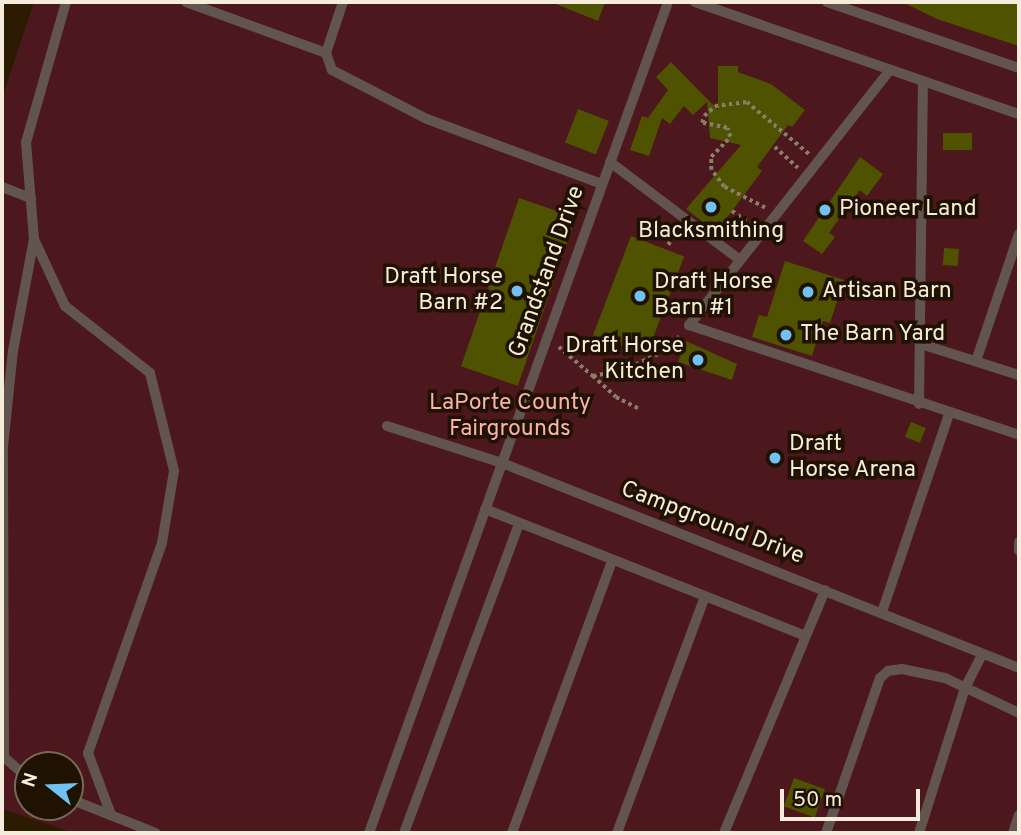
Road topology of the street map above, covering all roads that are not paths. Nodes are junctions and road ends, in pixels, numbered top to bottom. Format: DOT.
graph roads {
  1 [pos="66,2"];
  2 [pos="186,2"];
  3 [pos="343,2"];
  4 [pos="668,2"];
  5 [pos="695,2"];
  6 [pos="827,2"];
  7 [pos="861,7"];
  8 [pos="326,52"];
  9 [pos="1019,68"];
  10 [pos="890,70"];
  11 [pos="923,82"];
  12 [pos="1019,114"];
  13 [pos="610,162"];
  14 [pos="602,184"];
  15 [pos="2,187"];
  16 [pos="31,198"];
  17 [pos="1019,234"];
  18 [pos="34,239"];
  19 [pos="740,260"];
  20 [pos="920,344"];
  21 [pos="976,362"];
  22 [pos="1019,375"];
  23 [pos="919,404"];
  24 [pos="949,414"];
  25 [pos="387,426"];
  26 [pos="1019,435"];
  27 [pos="502,463"];
  28 [pos="485,509"];
  29 [pos="518,526"];
  30 [pos="1019,542"];
  31 [pos="1019,551"];
  32 [pos="612,561"];
  33 [pos="825,590"];
  34 [pos="705,597"];
  35 [pos="882,612"];
  36 [pos="805,636"];
  37 [pos="982,655"];
  38 [pos="1019,668"];
  39 [pos="965,688"];
  40 [pos="1019,713"];
  41 [pos="14,766"];
  42 [pos="84,804"];
  43 [pos="111,815"];
  44 [pos="1019,815"];
  45 [pos="156,833"];
  46 [pos="369,833"];
  47 [pos="404,833"];
  48 [pos="512,833"];
  49 [pos="617,833"];
  50 [pos="724,833"];
  51 [pos="826,833"];
  52 [pos="919,833"];
  53 [pos="1013,833"];
  1 -- 16 [label="lane"];
  2 -- 8 [label="lane"];
  3 -- 8 [label="lane"];
  4 -- 13 [label="lane, Grandstand Drive"];
  5 -- 10 [label="lane"];
  6 -- 7 [label="lane"];
  7 -- 9 [label="lane"];
  8 -- 14 [label="lane"];
  10 -- 11 [label="lane"];
  10 -- 19 [label="lane"];
  11 -- 12 [label="lane"];
  11 -- 20 [label="lane"];
  13 -- 14 [label="lane, Grandstand Drive"];
  13 -- 19 [label="lane"];
  14 -- 27 [label="lane, Grandstand Drive"];
  15 -- 16 [label="lane"];
  16 -- 18 [label="lane"];
  17 -- 21 [label="lane"];
  18 -- 41 [label="lane"];
  18 -- 43 [label="lane"];
  19 -- 23 [label="lane"];
  20 -- 21 [label="lane"];
  20 -- 23 [label="lane"];
  21 -- 22 [label="lane"];
  23 -- 24 [label="lane"];
  24 -- 26 [label="lane"];
  24 -- 35 [label="lane"];
  25 -- 27 [label="lane, Campground Drive"];
  27 -- 28 [label="lane, Grandstand Drive"];
  27 -- 33 [label="lane, Campground Drive"];
  28 -- 29 [label="lane"];
  28 -- 46 [label="lane, Grandstand Drive"];
  29 -- 32 [label="lane"];
  29 -- 47 [label="lane"];
  30 -- 31 [label="lane"];
  32 -- 34 [label="lane"];
  32 -- 48 [label="lane"];
  33 -- 35 [label="lane, Campground Drive"];
  33 -- 36 [label="lane"];
  34 -- 36 [label="lane"];
  34 -- 49 [label="lane"];
  35 -- 37 [label="lane, Campground Drive"];
  36 -- 50 [label="lane"];
  37 -- 38 [label="lane, Campground Drive"];
  37 -- 39 [label="lane"];
  39 -- 40 [label="lane"];
  39 -- 51 [label="lane"];
  39 -- 52 [label="lane"];
  42 -- 43 [label="lane"];
  43 -- 45 [label="lane"];
  44 -- 53 [label="lane"];
}
